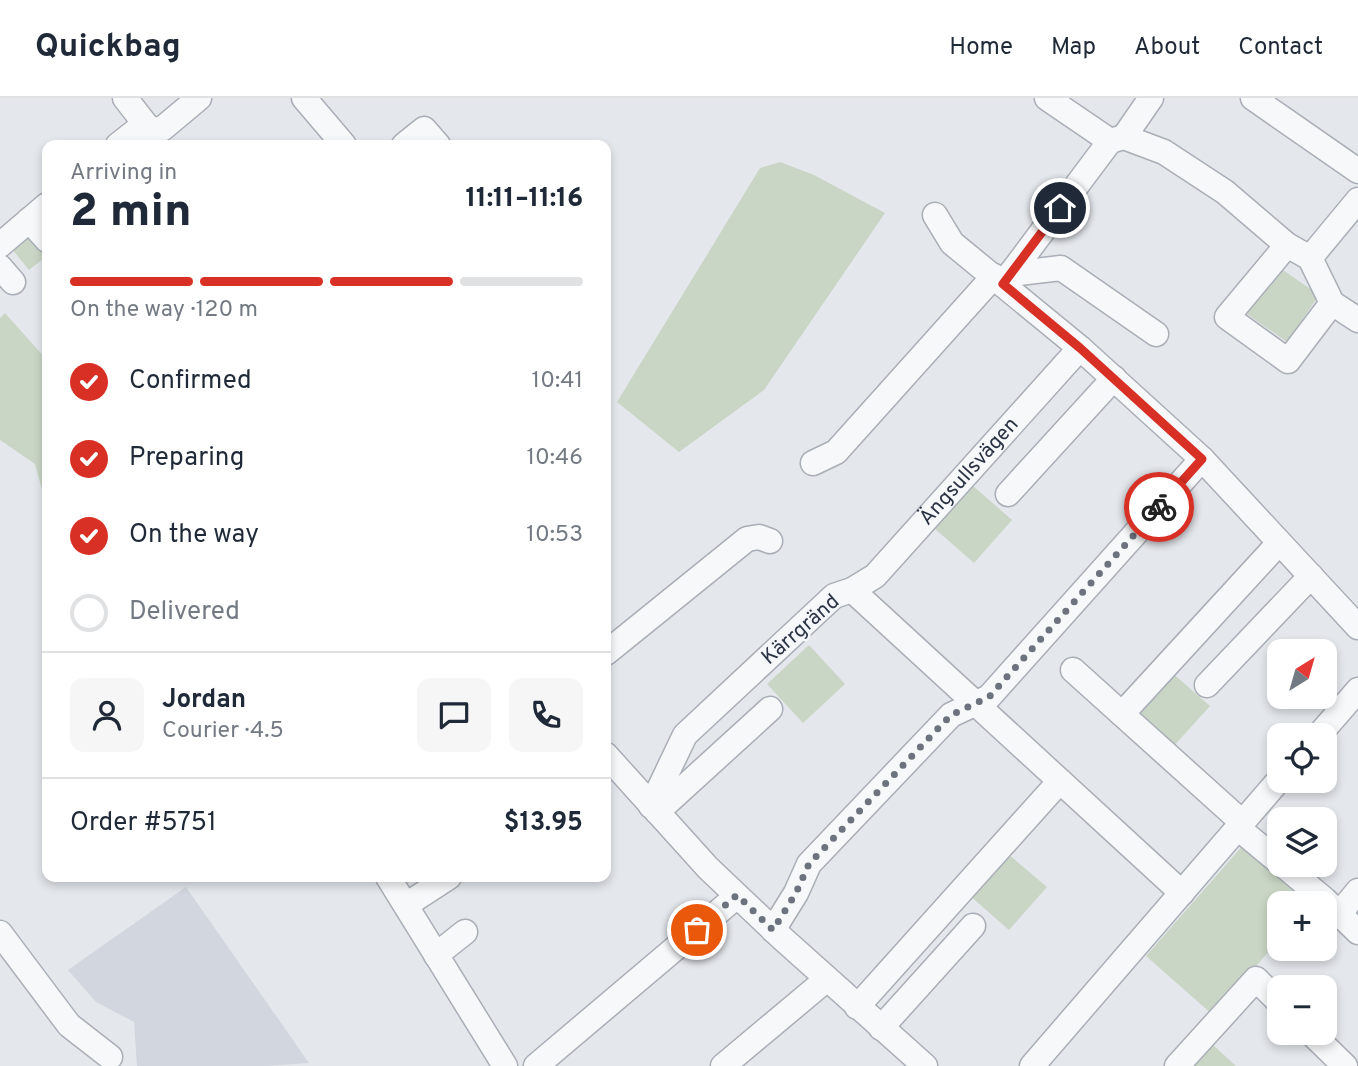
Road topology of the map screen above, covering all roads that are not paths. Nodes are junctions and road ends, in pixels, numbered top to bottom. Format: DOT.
graph roads {
  1 [pos="125,98"];
  2 [pos="199,98"];
  3 [pos="304,98"];
  4 [pos="1047,98"];
  5 [pos="1151,98"];
  6 [pos="1253,98"];
  7 [pos="151,137"];
  8 [pos="1117,139"];
  9 [pos="124,140"];
  10 [pos="340,140"];
  11 [pos="410,140"];
  12 [pos="434,140"];
  13 [pos="1358,171"];
  14 [pos="1358,200"];
  15 [pos="38,212"];
  16 [pos="935,215"];
  17 [pos="0,245"];
  18 [pos="1287,245"];
  19 [pos="1310,258"];
  20 [pos="1002,278"];
  21 [pos="1332,303"];
  22 [pos="1358,320"];
  23 [pos="1156,334"];
  24 [pos="1080,348"];
  25 [pos="1109,374"];
  26 [pos="1202,459"];
  27 [pos="813,463"];
  28 [pos="1008,494"];
  29 [pos="770,541"];
  30 [pos="1279,543"];
  31 [pos="1305,570"];
  32 [pos="852,590"];
  33 [pos="1356,621"];
  34 [pos="611,649"];
  35 [pos="1073,670"];
  36 [pos="1207,685"];
  37 [pos="1358,690"];
  38 [pos="976,705"];
  39 [pos="770,709"];
  40 [pos="1122,714"];
  41 [pos="1329,723"];
  42 [pos="611,768"];
  43 [pos="1060,781"];
  44 [pos="1268,793"];
  45 [pos="659,814"];
  46 [pos="1241,825"];
  47 [pos="1267,850"];
  48 [pos="1297,877"];
  49 [pos="391,882"];
  50 [pos="441,882"];
  51 [pos="1358,891"];
  52 [pos="1182,892"];
  53 [pos="737,895"];
  54 [pos="406,905"];
  55 [pos="1339,914"];
  56 [pos="973,926"];
  57 [pos="773,930"];
  58 [pos="465,932"];
  59 [pos="1358,932"];
  60 [pos="0,933"];
  61 [pos="436,955"];
  62 [pos="827,979"];
  63 [pos="1267,990"];
  64 [pos="857,1007"];
  65 [pos="886,1032"];
  66 [pos="1323,1045"];
  67 [pos="110,1057"];
  68 [pos="505,1066"];
  69 [pos="536,1066"];
  70 [pos="723,1066"];
  71 [pos="925,1066"];
  72 [pos="1032,1066"];
  73 [pos="1177,1066"];
  74 [pos="1345,1066"];
  1 -- 7 [label="street"];
  2 -- 7 [label="street"];
  3 -- 10 [label="street"];
  4 -- 8 [label="street"];
  5 -- 8 [label="street"];
  6 -- 13 [label="street"];
  7 -- 9 [label="street"];
  8 -- 18 [label="street"];
  8 -- 20 [label="street"];
  11 -- 12 [label="street"];
  14 -- 19 [label="street"];
  15 -- 17 [label="street"];
  16 -- 20 [label="street"];
  18 -- 19 [label="street"];
  18 -- 21 [label="street"];
  19 -- 21 [label="street"];
  20 -- 23 [label="street"];
  20 -- 24 [label="street"];
  20 -- 27 [label="street"];
  21 -- 22 [label="street"];
  24 -- 25 [label="street"];
  24 -- 32 [label="street, Ängsullsvägen"];
  25 -- 26 [label="street"];
  25 -- 28 [label="street"];
  26 -- 30 [label="street"];
  26 -- 38 [label="street"];
  29 -- 34 [label="street"];
  30 -- 31 [label="street"];
  30 -- 40 [label="street"];
  31 -- 33 [label="street"];
  31 -- 36 [label="street"];
  32 -- 38 [label="street, Kärrgränd"];
  32 -- 45 [label="street, Kärrgränd"];
  35 -- 40 [label="street"];
  37 -- 41 [label="street"];
  38 -- 43 [label="street, Kärrgränd"];
  38 -- 57 [label="street"];
  39 -- 45 [label="street"];
  40 -- 46 [label="street"];
  42 -- 45 [label="street"];
  43 -- 52 [label="street, Kärrgränd"];
  43 -- 64 [label="street"];
  44 -- 46 [label="street"];
  45 -- 53 [label="street"];
  46 -- 47 [label="street"];
  46 -- 52 [label="street"];
  48 -- 55 [label="street"];
  49 -- 54 [label="street"];
  50 -- 54 [label="street"];
  51 -- 55 [label="street"];
  52 -- 72 [label="street"];
  53 -- 57 [label="street"];
  53 -- 69 [label="street"];
  54 -- 61 [label="street"];
  55 -- 59 [label="street"];
  56 -- 65 [label="street"];
  57 -- 62 [label="street"];
  58 -- 61 [label="street"];
  60 -- 67 [label="street"];
  61 -- 68 [label="street"];
  62 -- 64 [label="street"];
  62 -- 70 [label="street"];
  63 -- 73 [label="street"];
  64 -- 65 [label="street"];
  65 -- 71 [label="street"];
  66 -- 74 [label="street"];
}
